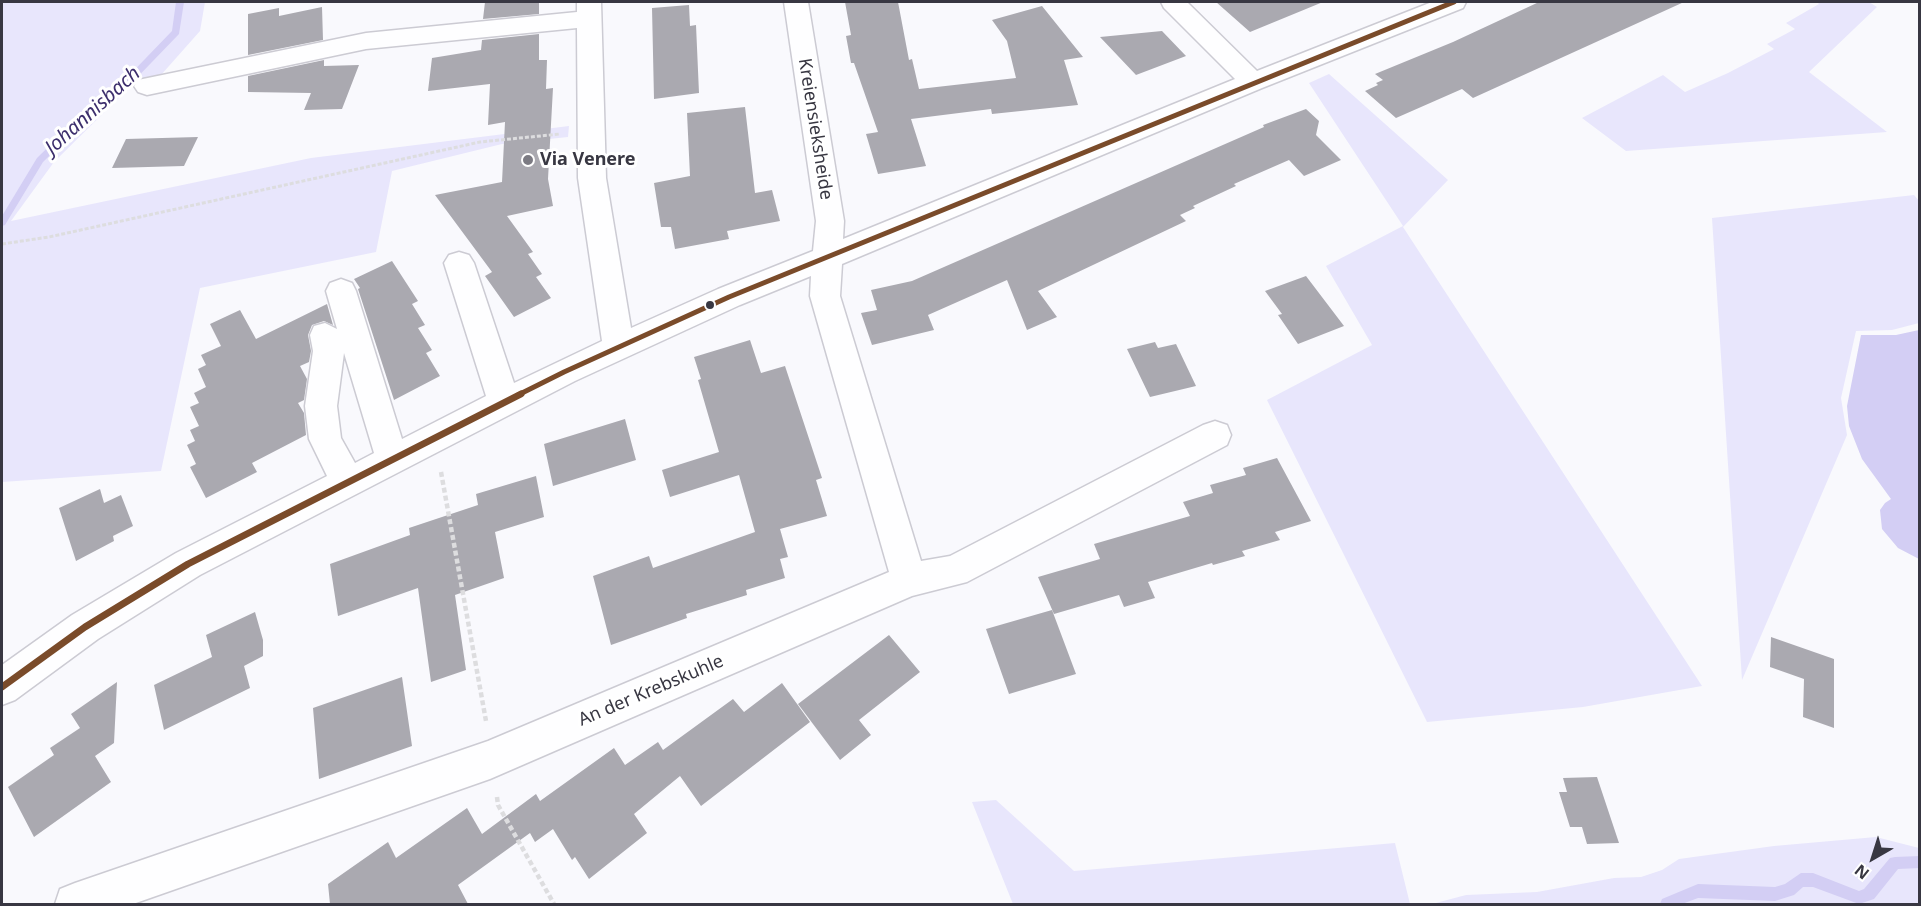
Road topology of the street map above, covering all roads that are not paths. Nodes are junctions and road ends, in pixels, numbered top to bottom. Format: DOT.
graph roads {
  1 [pos="796,2"];
  2 [pos="1173,2"];
  3 [pos="1454,2"];
  4 [pos="589,10"];
  5 [pos="1253,82"];
  6 [pos="147,86"];
  7 [pos="825,258"];
  8 [pos="459,264"];
  9 [pos="341,291"];
  10 [pos="325,335"];
  11 [pos="618,346"];
  12 [pos="504,401"];
  13 [pos="1215,435"];
  14 [pos="392,458"];
  15 [pos="347,481"];
  16 [pos="909,580"];
  17 [pos="2,687"];
  18 [pos="75,904"];
  1 -- 7 [label="street, Kreiensieksheide"];
  2 -- 5 [label="street"];
  3 -- 5 [label="street"];
  4 -- 6 [label="street"];
  4 -- 11 [label="street"];
  5 -- 7 [label="street"];
  7 -- 11 [label="street"];
  7 -- 16 [label="street"];
  8 -- 12 [label="street"];
  9 -- 14 [label="street"];
  10 -- 15 [label="street"];
  11 -- 12 [label="street"];
  12 -- 14 [label="street"];
  13 -- 16 [label="street, An der Krebskuhle"];
  14 -- 15 [label="street"];
  15 -- 17 [label="street"];
  16 -- 18 [label="street, An der Krebskuhle"];
}
